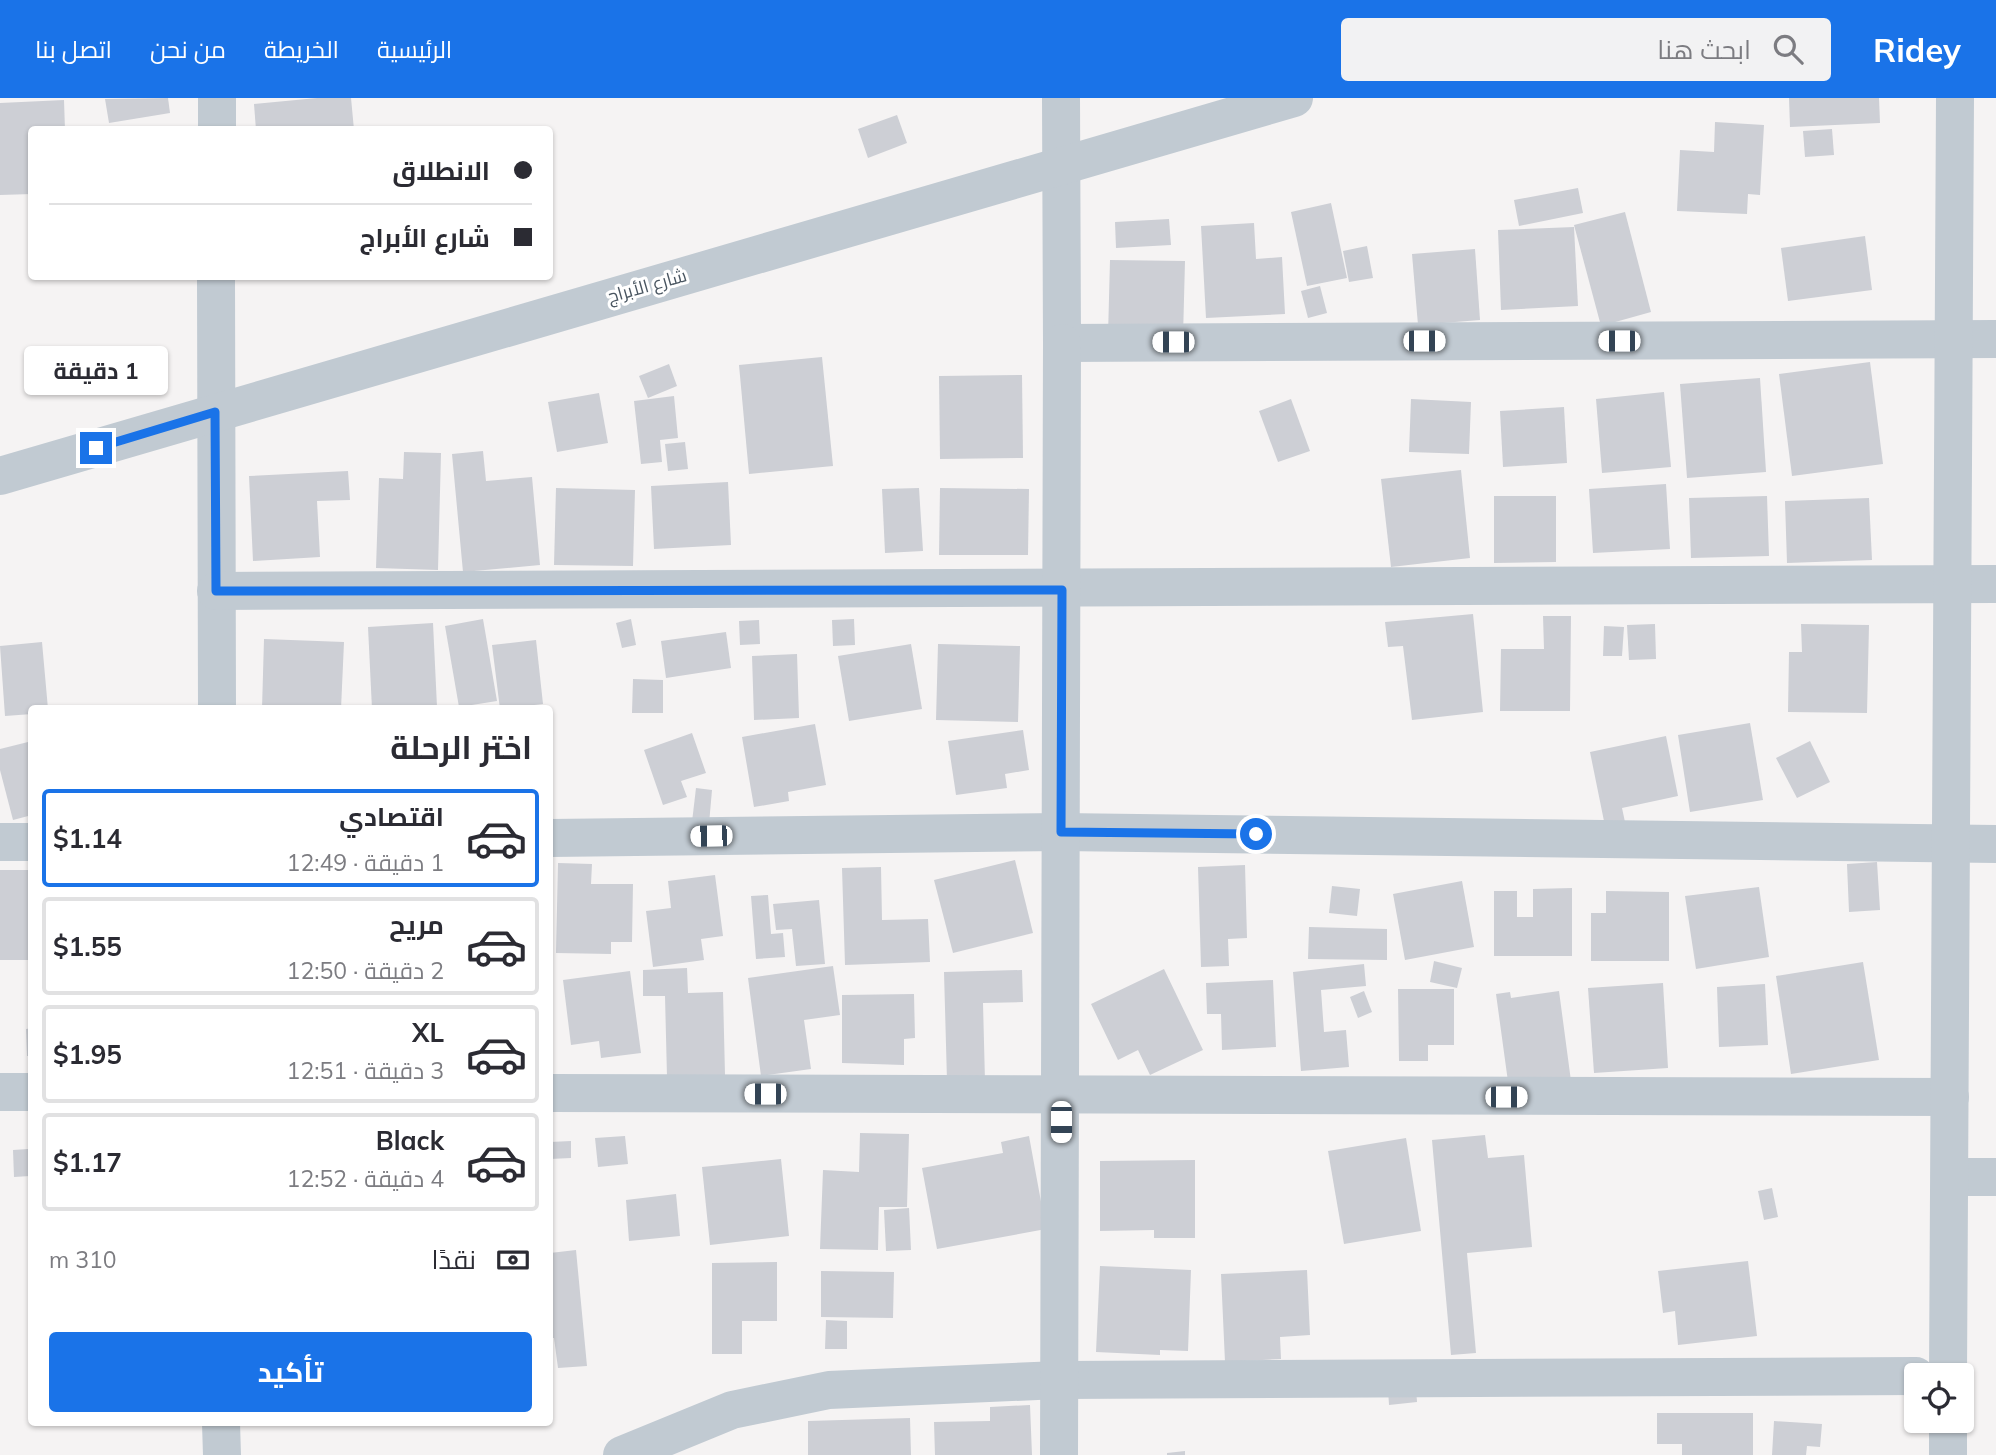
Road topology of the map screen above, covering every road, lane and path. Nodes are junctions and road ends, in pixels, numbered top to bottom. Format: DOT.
graph roads {
  1 [pos="217,98"];
  2 [pos="1062,98"];
  3 [pos="1955,98"];
  4 [pos="1274,101"];
  5 [pos="217,126"];
  6 [pos="1059,166"];
  7 [pos="216,280"];
  8 [pos="1996,339"];
  9 [pos="1954,340"];
  10 [pos="1062,343"];
  11 [pos="215,412"];
  12 [pos="0,476"];
  13 [pos="1953,584"];
  14 [pos="1996,584"];
  15 [pos="1062,590"];
  16 [pos="216,591"];
  17 [pos="217,705"];
  18 [pos="1061,832"];
  19 [pos="553,838"];
  20 [pos="0,842"];
  21 [pos="28,842"];
  22 [pos="1951,842"];
  23 [pos="1996,844"];
  24 [pos="0,1092"];
  25 [pos="28,1092"];
  26 [pos="553,1093"];
  27 [pos="1061,1096"];
  28 [pos="1950,1097"];
  29 [pos="1950,1177"];
  30 [pos="1996,1177"];
  31 [pos="1948,1363"];
  32 [pos="1904,1376"];
  33 [pos="1059,1380"];
  34 [pos="221,1426"];
  35 [pos="1948,1433"];
  36 [pos="222,1455"];
  37 [pos="622,1455"];
  38 [pos="1059,1455"];
  39 [pos="1948,1455"];
  1 -- 5 [label="street"];
  2 -- 6 [label="street"];
  3 -- 9 [label="street"];
  4 -- 6 [label="street, شارع الأبراج"];
  6 -- 10 [label="street"];
  6 -- 11 [label="street, شارع الأبراج"];
  7 -- 11 [label="street"];
  8 -- 9 [label="street"];
  9 -- 10 [label="street"];
  9 -- 13 [label="street"];
  10 -- 15 [label="street"];
  11 -- 12 [label="street, شارع الأبراج"];
  11 -- 16 [label="street"];
  13 -- 14 [label="street"];
  13 -- 15 [label="street"];
  13 -- 22 [label="street"];
  15 -- 16 [label="street"];
  15 -- 18 [label="street"];
  16 -- 17 [label="street"];
  18 -- 19 [label="street"];
  18 -- 22 [label="street"];
  18 -- 27 [label="street"];
  20 -- 21 [label="street"];
  22 -- 23 [label="street"];
  22 -- 28 [label="street"];
  24 -- 25 [label="street"];
  26 -- 27 [label="street"];
  27 -- 28 [label="street"];
  27 -- 33 [label="street"];
  28 -- 29 [label="street"];
  29 -- 30 [label="street"];
  29 -- 31 [label="street"];
  32 -- 33 [label="street"];
  33 -- 37 [label="street"];
  33 -- 38 [label="street"];
  34 -- 36 [label="street"];
  35 -- 39 [label="street"];
}
